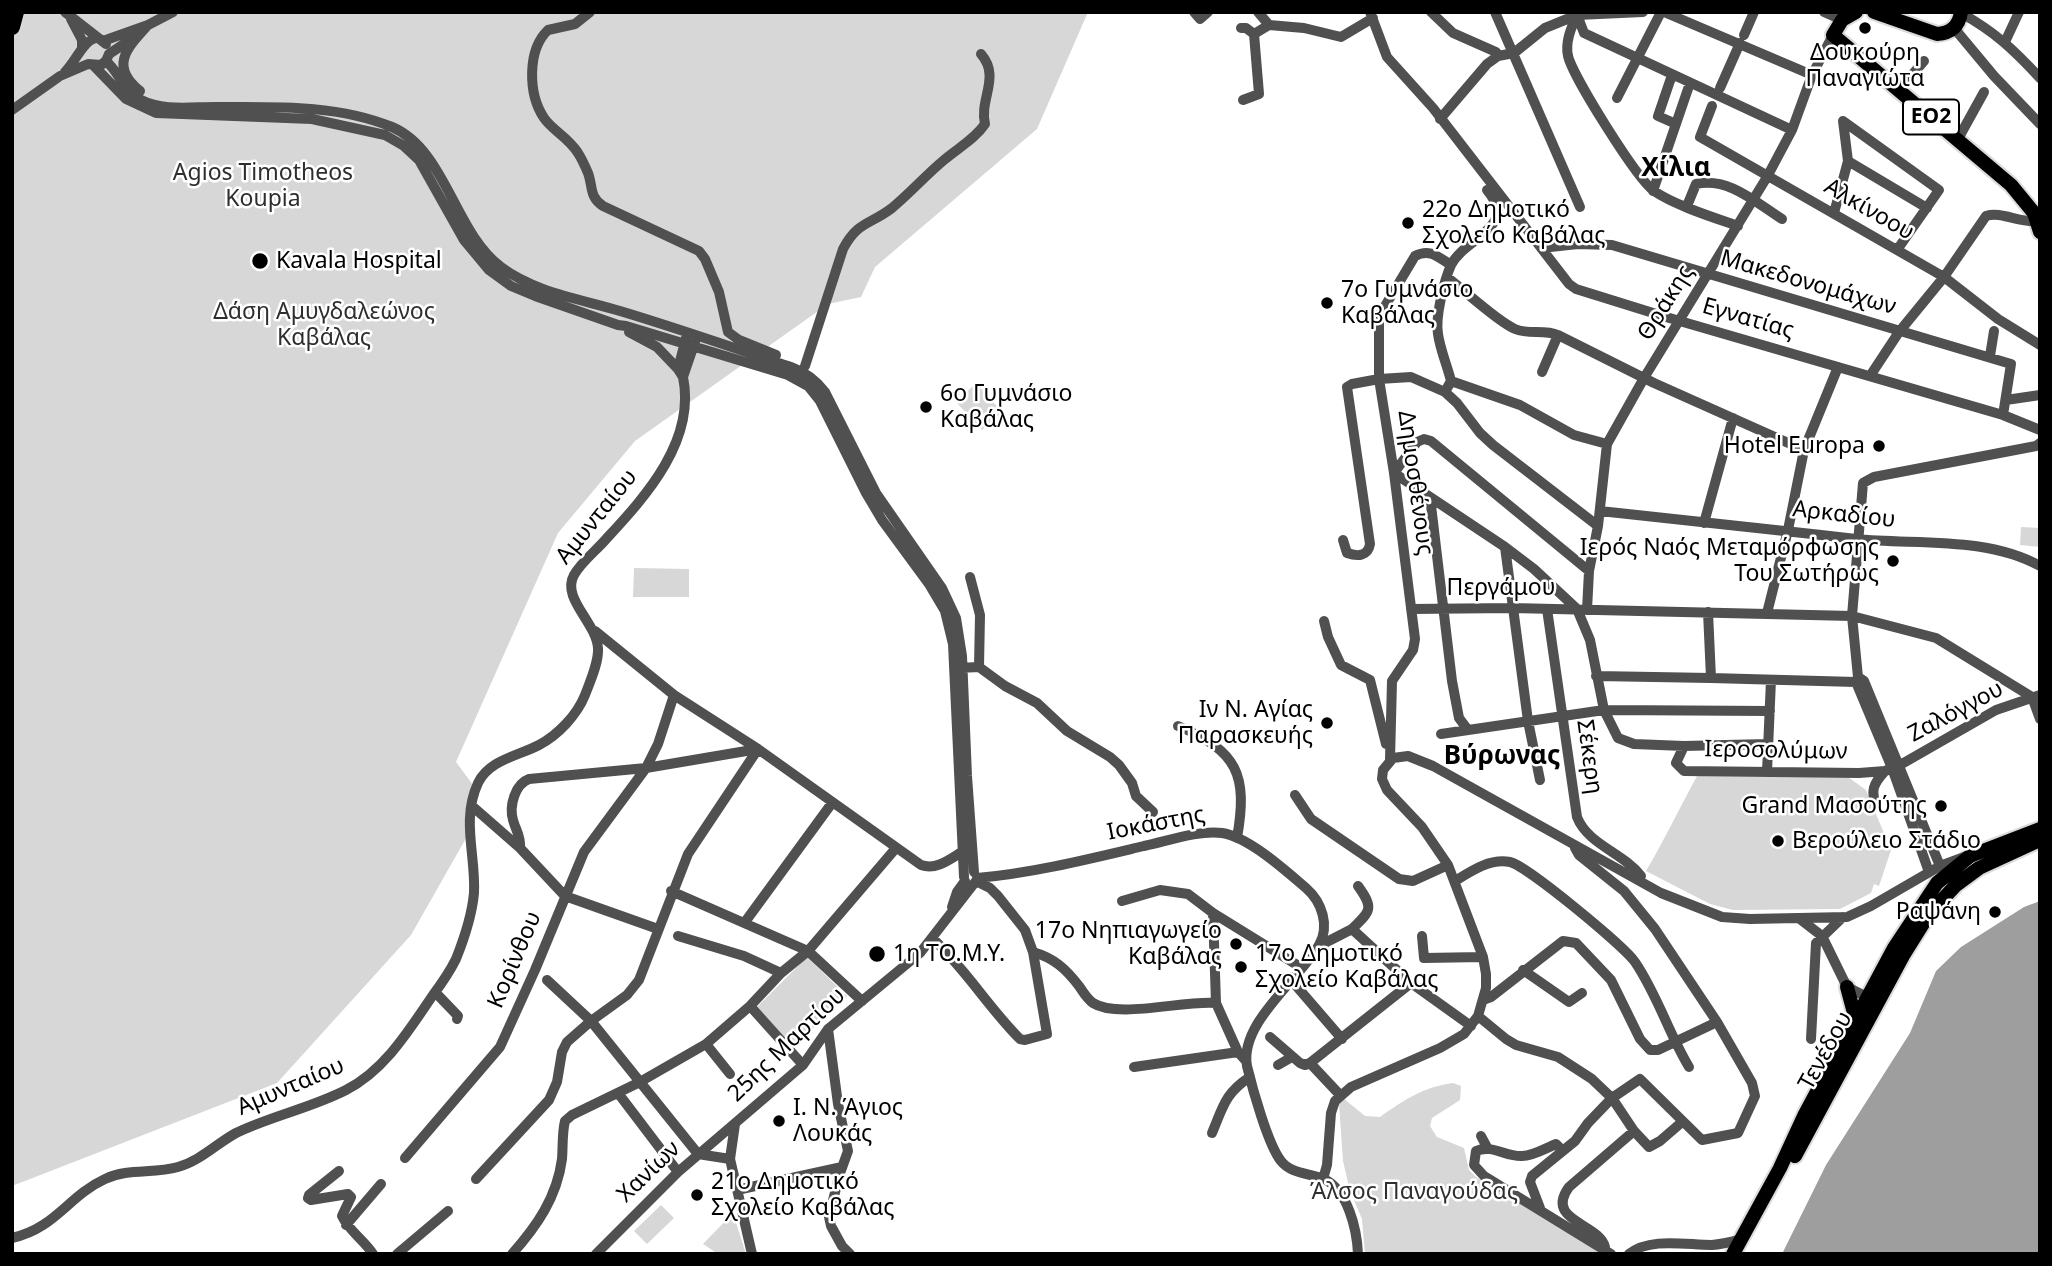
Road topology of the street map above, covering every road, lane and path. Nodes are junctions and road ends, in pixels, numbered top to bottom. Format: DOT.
graph roads {
  1 [pos="16,12"];
  2 [pos="173,12"];
  3 [pos="590,12"];
  4 [pos="1194,12"];
  5 [pos="1208,12"];
  6 [pos="1258,12"];
  7 [pos="1431,12"];
  8 [pos="1643,12"];
  9 [pos="1663,12"];
  10 [pos="1754,12"];
  11 [pos="1824,12"];
  12 [pos="1856,12"];
  13 [pos="1874,12"];
  14 [pos="1961,12"];
  15 [pos="2019,12"];
  16 [pos="1497,13"];
  17 [pos="1576,14"];
  18 [pos="68,15"];
  19 [pos="1371,15"];
  20 [pos="1842,20"];
  21 [pos="148,25"];
  22 [pos="1269,25"];
  23 [pos="12,27"];
  24 [pos="1241,28"];
  25 [pos="1954,28"];
  26 [pos="139,34"];
  27 [pos="1254,34"];
  28 [pos="1833,35"];
  29 [pos="99,39"];
  30 [pos="1742,39"];
  31 [pos="2005,42"];
  32 [pos="82,50"];
  33 [pos="1514,53"];
  34 [pos="981,54"];
  35 [pos="1498,56"];
  36 [pos="108,58"];
  37 [pos="1638,59"];
  38 [pos="1924,61"];
  39 [pos="91,65"];
  40 [pos="1672,75"];
  41 [pos="1812,75"];
  42 [pos="60,76"];
  43 [pos="2040,78"];
  44 [pos="1690,83"];
  45 [pos="1720,88"];
  46 [pos="1899,90"];
  47 [pos="1984,92"];
  48 [pos="1617,98"];
  49 [pos="1243,100"];
  50 [pos="1712,106"];
  51 [pos="186,107"];
  52 [pos="12,110"];
  53 [pos="1440,119"];
  54 [pos="1676,124"];
  55 [pos="2040,124"];
  56 [pos="1792,130"];
  57 [pos="1958,139"];
  58 [pos="1848,162"];
  59 [pos="1482,174"];
  60 [pos="1767,177"];
  61 [pos="1653,191"];
  62 [pos="1753,201"];
  63 [pos="1580,206"];
  64 [pos="1687,206"];
  65 [pos="1927,208"];
  66 [pos="1835,213"];
  67 [pos="1782,219"];
  68 [pos="1738,226"];
  69 [pos="2038,226"];
  70 [pos="1541,248"];
  71 [pos="1898,250"];
  72 [pos="1451,265"];
  73 [pos="1708,276"];
  74 [pos="1944,277"];
  75 [pos="1448,278"];
  76 [pos="1678,321"];
  77 [pos="618,325"];
  78 [pos="1994,331"];
  79 [pos="1899,332"];
  80 [pos="1558,335"];
  81 [pos="691,340"];
  82 [pos="2040,345"];
  83 [pos="1990,356"];
  84 [pos="723,357"];
  85 [pos="1838,367"];
  86 [pos="683,370"];
  87 [pos="805,370"];
  88 [pos="1542,372"];
  89 [pos="1870,376"];
  90 [pos="1644,378"];
  91 [pos="1379,379"];
  92 [pos="1451,381"];
  93 [pos="1445,392"];
  94 [pos="2040,396"];
  95 [pos="2028,397"];
  96 [pos="2006,400"];
  97 [pos="2007,417"];
  98 [pos="1732,418"];
  99 [pos="2040,430"];
  100 [pos="1607,443"];
  101 [pos="2040,443"];
  102 [pos="1804,450"];
  103 [pos="1394,473"];
  104 [pos="1430,497"];
  105 [pos="1600,511"];
  106 [pos="1704,523"];
  107 [pos="1598,526"];
  108 [pos="1788,530"];
  109 [pos="1858,539"];
  110 [pos="1343,540"];
  111 [pos="1504,547"];
  112 [pos="2040,566"];
  113 [pos="1589,571"];
  114 [pos="970,577"];
  115 [pos="1512,608"];
  116 [pos="1411,609"];
  117 [pos="1443,609"];
  118 [pos="1547,609"];
  119 [pos="1582,610"];
  120 [pos="1709,612"];
  121 [pos="1767,613"];
  122 [pos="1852,616"];
  123 [pos="1324,621"];
  124 [pos="595,631"];
  125 [pos="979,667"];
  126 [pos="958,668"];
  127 [pos="1595,676"];
  128 [pos="1711,678"];
  129 [pos="1857,679"];
  130 [pos="1771,680"];
  131 [pos="674,695"];
  132 [pos="2036,696"];
  133 [pos="1604,710"];
  134 [pos="1770,711"];
  135 [pos="1562,715"];
  136 [pos="2040,719"];
  137 [pos="1528,721"];
  138 [pos="1178,726"];
  139 [pos="1468,730"];
  140 [pos="1441,734"];
  141 [pos="1768,744"];
  142 [pos="1684,746"];
  143 [pos="758,750"];
  144 [pos="1390,760"];
  145 [pos="646,768"];
  146 [pos="1892,768"];
  147 [pos="1767,772"];
  148 [pos="1540,780"];
  149 [pos="1295,795"];
  150 [pos="832,803"];
  151 [pos="472,806"];
  152 [pos="1878,807"];
  153 [pos="1153,812"];
  154 [pos="2040,829"];
  155 [pos="1237,838"];
  156 [pos="2040,840"];
  157 [pos="1574,845"];
  158 [pos="520,848"];
  159 [pos="895,848"];
  160 [pos="967,849"];
  161 [pos="1448,865"];
  162 [pos="971,878"];
  163 [pos="1945,879"];
  164 [pos="1455,881"];
  165 [pos="1644,881"];
  166 [pos="1358,886"];
  167 [pos="671,891"];
  168 [pos="565,896"];
  169 [pos="1122,901"];
  170 [pos="1213,913"];
  171 [pos="1843,917"];
  172 [pos="1800,919"];
  173 [pos="745,922"];
  174 [pos="658,929"];
  175 [pos="1352,929"];
  176 [pos="678,936"];
  177 [pos="1422,936"];
  178 [pos="1822,936"];
  179 [pos="932,938"];
  180 [pos="1319,946"];
  181 [pos="808,951"];
  182 [pos="1033,952"];
  183 [pos="1483,957"];
  184 [pos="1303,968"];
  185 [pos="1523,971"];
  186 [pos="781,973"];
  187 [pos="547,979"];
  188 [pos="1292,981"];
  189 [pos="1411,983"];
  190 [pos="1847,987"];
  191 [pos="435,992"];
  192 [pos="1582,993"];
  193 [pos="1483,1000"];
  194 [pos="1873,1000"];
  195 [pos="862,1001"];
  196 [pos="1216,1003"];
  197 [pos="750,1006"];
  198 [pos="1478,1016"];
  199 [pos="457,1019"];
  200 [pos="590,1021"];
  201 [pos="1717,1022"];
  202 [pos="1853,1024"];
  203 [pos="1471,1026"];
  204 [pos="828,1029"];
  205 [pos="1270,1037"];
  206 [pos="1342,1039"];
  207 [pos="1811,1039"];
  208 [pos="1674,1043"];
  209 [pos="706,1044"];
  210 [pos="1238,1052"];
  211 [pos="1292,1057"];
  212 [pos="1246,1061"];
  213 [pos="1310,1063"];
  214 [pos="803,1065"];
  215 [pos="1278,1065"];
  216 [pos="1134,1067"];
  217 [pos="1689,1067"];
  218 [pos="730,1074"];
  219 [pos="1250,1077"];
  220 [pos="638,1083"];
  221 [pos="618,1093"];
  222 [pos="1340,1095"];
  223 [pos="1612,1098"];
  224 [pos="1682,1122"];
  225 [pos="735,1124"];
  226 [pos="1634,1131"];
  227 [pos="1212,1133"];
  228 [pos="1481,1136"];
  229 [pos="1488,1149"];
  230 [pos="1562,1150"];
  231 [pos="698,1154"];
  232 [pos="405,1158"];
  233 [pos="730,1160"];
  234 [pos="842,1167"];
  235 [pos="339,1171"];
  236 [pos="678,1172"];
  237 [pos="476,1179"];
  238 [pos="1323,1179"];
  239 [pos="381,1184"];
  240 [pos="737,1190"];
  241 [pos="1540,1208"];
  242 [pos="448,1211"];
  243 [pos="346,1225"];
  244 [pos="12,1238"];
  245 [pos="1738,1249"];
  246 [pos="1608,1252"];
  247 [pos="373,1254"];
  248 [pos="397,1254"];
  249 [pos="512,1254"];
  250 [pos="596,1254"];
  251 [pos="752,1254"];
  252 [pos="850,1254"];
  253 [pos="1357,1254"];
  254 [pos="1629,1254"];
  1 -- 23 [label="highway"];
  2 -- 21 [label="street"];
  3 -- 87 [label="street"];
  4 -- 5 [label="street"];
  6 -- 22 [label="street"];
  7 -- 35 [label="street"];
  8 -- 17 [label="street"];
  9 -- 30 [label="street"];
  9 -- 37 [label="street"];
  10 -- 30 [label="street"];
  11 -- 20 [label="street"];
  12 -- 20 [label="main road"];
  13 -- 25 [label="main road"];
  14 -- 25 [label="main road"];
  14 -- 31 [label="street"];
  15 -- 31 [label="street"];
  16 -- 33 [label="street"];
  17 -- 33 [label="street"];
  17 -- 37 [label="street"];
  17 -- 61 [label="street"];
  18 -- 29 [label="street"];
  18 -- 32 [label="street"];
  19 -- 22 [label="street"];
  19 -- 53 [label="street, Εγνατίας"];
  20 -- 28 [label="main road"];
  21 -- 26 [label="street"];
  21 -- 29 [label="street"];
  22 -- 27 [label="street"];
  24 -- 27 [label="street"];
  25 -- 55 [label="street"];
  26 -- 36 [label="street"];
  26 -- 51 [label="street"];
  27 -- 49 [label="street"];
  28 -- 41 [label="street, Θράκης"];
  28 -- 46 [label="main road, ΕΟ2"];
  29 -- 32 [label="street"];
  29 -- 36 [label="street"];
  30 -- 41 [label="street"];
  30 -- 45 [label="street"];
  31 -- 43 [label="street"];
  32 -- 39 [label="street"];
  32 -- 42 [label="street"];
  33 -- 35 [label="street"];
  33 -- 63 [label="street"];
  34 -- 87 [label="street"];
  35 -- 53 [label="street"];
  36 -- 39 [label="street"];
  36 -- 51 [label="street"];
  37 -- 40 [label="street"];
  37 -- 48 [label="street"];
  38 -- 46 [label="street"];
  39 -- 42 [label="street"];
  39 -- 77 [label="street"];
  40 -- 44 [label="street"];
  40 -- 54 [label="street"];
  41 -- 56 [label="street, Θράκης"];
  42 -- 52 [label="street"];
  44 -- 54 [label="street"];
  44 -- 56 [label="street"];
  46 -- 57 [label="main road, ΕΟ2"];
  47 -- 57 [label="street"];
  50 -- 60 [label="street, Αλκίνοου"];
  51 -- 81 [label="street"];
  53 -- 59 [label="street, Εγνατίας"];
  54 -- 61 [label="street"];
  56 -- 60 [label="street, Θράκης"];
  57 -- 69 [label="main road, ΕΟ2"];
  58 -- 65 [label="street"];
  58 -- 65 [label="street"];
  58 -- 66 [label="street"];
  59 -- 70 [label="street, Εγνατίας"];
  59 -- 72 [label="street"];
  60 -- 62 [label="street, Θράκης"];
  60 -- 66 [label="street, Αλκίνοου"];
  61 -- 64 [label="street"];
  62 -- 64 [label="street"];
  62 -- 67 [label="street"];
  62 -- 68 [label="street, Θράκης"];
  64 -- 68 [label="street"];
  65 -- 71 [label="street"];
  66 -- 71 [label="street, Αλκίνοου"];
  68 -- 73 [label="street, Θράκης"];
  69 -- 74 [label="street"];
  70 -- 73 [label="street, Μακεδονομάχων"];
  70 -- 76 [label="street, Εγνατίας"];
  71 -- 74 [label="street, Αλκίνοου"];
  72 -- 75 [label="street"];
  72 -- 91 [label="street, Δημοσθένους"];
  73 -- 76 [label="street, Θράκης"];
  73 -- 79 [label="street, Μακεδονομάχων"];
  74 -- 79 [label="street"];
  74 -- 82 [label="street, Αλκίνοου"];
  75 -- 80 [label="street"];
  75 -- 92 [label="street"];
  76 -- 85 [label="street, Εγνατίας"];
  76 -- 90 [label="street, Θράκης"];
  77 -- 81 [label="street"];
  77 -- 86 [label="street"];
  78 -- 83 [label="street"];
  79 -- 83 [label="street, Μακεδονομάχων"];
  79 -- 89 [label="street"];
  80 -- 88 [label="street"];
  80 -- 90 [label="street"];
  81 -- 84 [label="street"];
  81 -- 86 [label="street, Αμυνταίου"];
  81 -- 87 [label="street"];
  83 -- 96 [label="street"];
  84 -- 86 [label="street"];
  84 -- 126 [label="street"];
  85 -- 89 [label="street, Εγνατίας"];
  85 -- 102 [label="street"];
  86 -- 124 [label="street, Αμυνταίου"];
  87 -- 126 [label="street"];
  89 -- 97 [label="street, Εγνατίας"];
  90 -- 98 [label="street"];
  90 -- 100 [label="street, Θράκης"];
  91 -- 93 [label="street"];
  91 -- 103 [label="street, Δημοσθένους"];
  91 -- 110 [label="street"];
  92 -- 93 [label="street"];
  92 -- 100 [label="street"];
  93 -- 107 [label="street"];
  94 -- 95 [label="street"];
  95 -- 96 [label="street"];
  95 -- 97 [label="street"];
  96 -- 97 [label="street"];
  97 -- 99 [label="street, Εγνατίας"];
  98 -- 102 [label="street"];
  98 -- 106 [label="street"];
  100 -- 105 [label="street, Θράκης"];
  101 -- 109 [label="street"];
  102 -- 108 [label="street"];
  103 -- 104 [label="street"];
  103 -- 113 [label="street"];
  103 -- 116 [label="street, Δημοσθένους"];
  104 -- 111 [label="street"];
  104 -- 117 [label="street"];
  105 -- 106 [label="street, Αρκαδίου"];
  105 -- 107 [label="street, Θράκης"];
  106 -- 108 [label="street, Αρκαδίου"];
  107 -- 113 [label="street, Θράκης"];
  108 -- 109 [label="street, Αρκαδίου"];
  108 -- 121 [label="street"];
  109 -- 112 [label="street, Αρκαδίου"];
  109 -- 122 [label="street"];
  111 -- 115 [label="street"];
  111 -- 119 [label="street"];
  113 -- 119 [label="street, Θράκης"];
  114 -- 125 [label="street"];
  115 -- 117 [label="street, Περγάμου"];
  115 -- 118 [label="street, Περγάμου"];
  115 -- 137 [label="street"];
  116 -- 117 [label="street, Περγάμου"];
  116 -- 144 [label="street, Δημοσθένους"];
  117 -- 139 [label="street"];
  118 -- 119 [label="street, Περγάμου"];
  118 -- 135 [label="street, Σέκερη"];
  119 -- 120 [label="street, Περγάμου"];
  119 -- 127 [label="street, Ιεροσολύμων"];
  120 -- 121 [label="street, Περγάμου"];
  120 -- 128 [label="street"];
  121 -- 122 [label="street, Περγάμου"];
  122 -- 129 [label="street"];
  122 -- 132 [label="street, Περγάμου"];
  123 -- 144 [label="street"];
  124 -- 131 [label="street"];
  124 -- 151 [label="street, Αμυνταίου"];
  125 -- 126 [label="street"];
  125 -- 153 [label="street"];
  126 -- 160 [label="street"];
  127 -- 128 [label="street"];
  127 -- 133 [label="street, Ιεροσολύμων"];
  128 -- 130 [label="street"];
  129 -- 130 [label="street"];
  129 -- 146 [label="street"];
  130 -- 134 [label="street"];
  131 -- 143 [label="street"];
  131 -- 145 [label="street, Κορίνθου"];
  132 -- 136 [label="street"];
  132 -- 146 [label="street, Ζαλόγγου"];
  133 -- 134 [label="street"];
  133 -- 135 [label="street"];
  133 -- 142 [label="street, Ιεροσολύμων"];
  134 -- 141 [label="street"];
  135 -- 137 [label="street"];
  135 -- 165 [label="street, Σέκερη"];
  137 -- 139 [label="street"];
  137 -- 148 [label="street"];
  138 -- 155 [label="street"];
  139 -- 140 [label="street"];
  141 -- 142 [label="street"];
  141 -- 147 [label="street"];
  142 -- 147 [label="street, Ιεροσολύμων"];
  143 -- 145 [label="street"];
  143 -- 150 [label="street"];
  143 -- 167 [label="street"];
  144 -- 157 [label="street"];
  144 -- 161 [label="street, Δημοσθένους"];
  145 -- 158 [label="street"];
  145 -- 168 [label="street, Κορίνθου"];
  146 -- 147 [label="street, Ιεροσολύμων"];
  146 -- 152 [label="street"];
  146 -- 163 [label="street"];
  149 -- 161 [label="street"];
  150 -- 159 [label="street"];
  150 -- 173 [label="street"];
  151 -- 158 [label="street"];
  151 -- 191 [label="street, Αμυνταίου"];
  154 -- 163 [label="main road"];
  155 -- 162 [label="street, Ιοκάστης"];
  155 -- 180 [label="street, Ιοκάστης"];
  156 -- 163 [label="main road"];
  157 -- 165 [label="street"];
  157 -- 201 [label="street"];
  158 -- 168 [label="street"];
  159 -- 160 [label="street"];
  159 -- 181 [label="street"];
  160 -- 162 [label="street"];
  161 -- 164 [label="street, Δημοσθένους"];
  162 -- 179 [label="street, 25ης Μαρτίου"];
  162 -- 182 [label="street"];
  163 -- 171 [label="street"];
  163 -- 194 [label="main road, Τενέδου"];
  164 -- 183 [label="street, Δημοσθένους"];
  164 -- 208 [label="street"];
  165 -- 172 [label="street"];
  166 -- 175 [label="street"];
  167 -- 173 [label="street"];
  167 -- 174 [label="street"];
  168 -- 174 [label="street"];
  168 -- 232 [label="street, Κορίνθου"];
  169 -- 170 [label="street"];
  170 -- 184 [label="street"];
  170 -- 196 [label="street"];
  171 -- 172 [label="street"];
  171 -- 178 [label="street"];
  172 -- 178 [label="street"];
  173 -- 181 [label="street"];
  174 -- 200 [label="street"];
  175 -- 180 [label="street"];
  175 -- 189 [label="street"];
  176 -- 186 [label="street"];
  177 -- 183 [label="street"];
  178 -- 190 [label="street"];
  178 -- 207 [label="street"];
  179 -- 182 [label="street"];
  179 -- 195 [label="street, 25ης Μαρτίου"];
  180 -- 184 [label="street"];
  181 -- 186 [label="street"];
  181 -- 195 [label="street"];
  182 -- 196 [label="street"];
  183 -- 193 [label="street, Δημοσθένους"];
  184 -- 188 [label="street"];
  185 -- 192 [label="street"];
  185 -- 193 [label="street"];
  185 -- 208 [label="street"];
  186 -- 197 [label="street"];
  187 -- 200 [label="street"];
  188 -- 206 [label="street"];
  188 -- 212 [label="street"];
  189 -- 203 [label="street"];
  189 -- 206 [label="street"];
  190 -- 194 [label="street"];
  190 -- 202 [label="main road"];
  191 -- 199 [label="street"];
  191 -- 244 [label="street, Αμυνταίου"];
  193 -- 198 [label="street, Δημοσθένους"];
  194 -- 202 [label="main road, Τενέδου"];
  194 -- 245 [label="main road, Τενέδου"];
  195 -- 204 [label="street, 25ης Μαρτίου"];
  196 -- 210 [label="street"];
  197 -- 209 [label="street"];
  197 -- 214 [label="street"];
  198 -- 203 [label="street, Δημοσθένους"];
  198 -- 223 [label="street"];
  200 -- 220 [label="street"];
  200 -- 237 [label="street"];
  201 -- 208 [label="street"];
  201 -- 224 [label="street"];
  202 -- 245 [label="main road, Τενέδου"];
  203 -- 222 [label="street, Δημοσθένους"];
  204 -- 214 [label="street, 25ης Μαρτίου"];
  204 -- 234 [label="street"];
  205 -- 211 [label="street"];
  206 -- 213 [label="street"];
  208 -- 217 [label="street"];
  209 -- 218 [label="street"];
  209 -- 220 [label="street"];
  210 -- 212 [label="street"];
  210 -- 216 [label="street"];
  211 -- 213 [label="street"];
  211 -- 215 [label="street"];
  212 -- 219 [label="street"];
  213 -- 222 [label="street"];
  214 -- 225 [label="street, 25ης Μαρτίου"];
  219 -- 227 [label="street"];
  219 -- 238 [label="street"];
  220 -- 221 [label="street"];
  220 -- 231 [label="street"];
  221 -- 236 [label="street"];
  221 -- 249 [label="street"];
  222 -- 238 [label="street"];
  223 -- 224 [label="street"];
  223 -- 226 [label="street"];
  223 -- 230 [label="street"];
  224 -- 226 [label="street"];
  225 -- 231 [label="street, Χανίων"];
  225 -- 233 [label="street, 25ης Μαρτίου"];
  226 -- 246 [label="street"];
  228 -- 229 [label="street"];
  229 -- 230 [label="street"];
  229 -- 241 [label="street"];
  230 -- 241 [label="street"];
  231 -- 233 [label="street"];
  231 -- 236 [label="street, Χανίων"];
  233 -- 240 [label="street, 25ης Μαρτίου"];
  234 -- 240 [label="street"];
  234 -- 252 [label="street"];
  235 -- 243 [label="street"];
  236 -- 250 [label="street, Χανίων"];
  238 -- 253 [label="street"];
  239 -- 243 [label="street"];
  240 -- 251 [label="street, 25ης Μαρτίου"];
  241 -- 246 [label="street"];
  242 -- 248 [label="street"];
  243 -- 247 [label="street"];
  245 -- 254 [label="street"];
}
